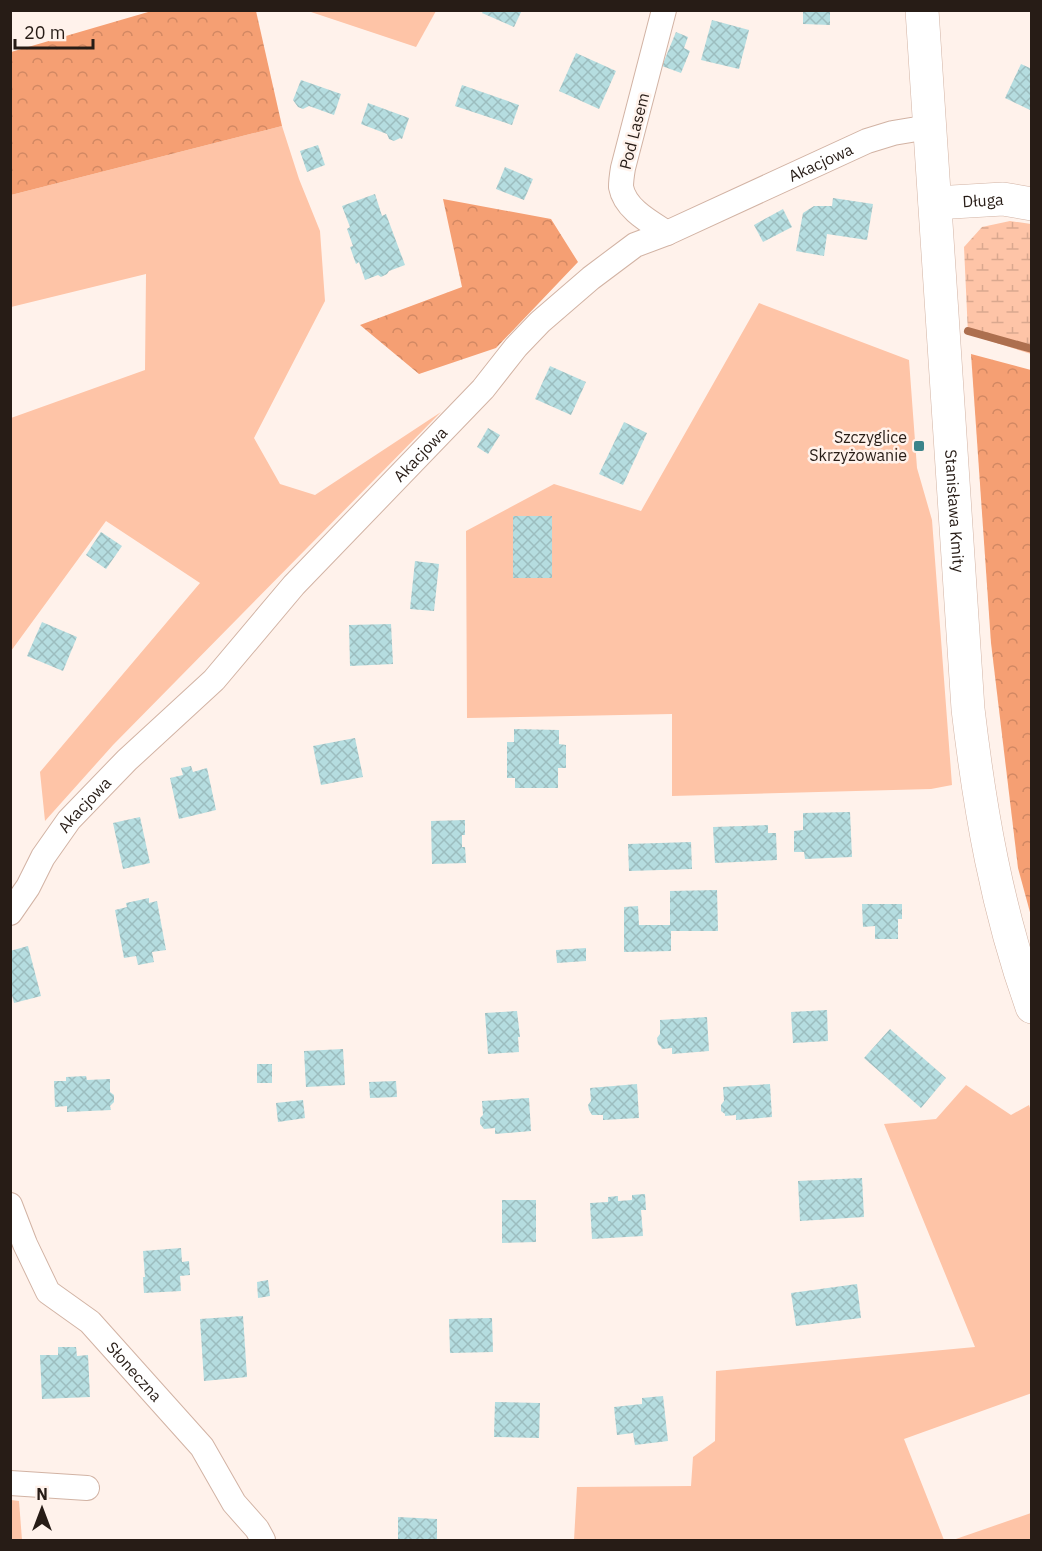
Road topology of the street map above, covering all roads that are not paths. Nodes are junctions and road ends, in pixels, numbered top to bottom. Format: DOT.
graph roads {
  1 [pos="664,10"];
  2 [pos="922,10"];
  3 [pos="929,127"];
  4 [pos="935,203"];
  5 [pos="1032,204"];
  6 [pos="667,233"];
  7 [pos="10,913"];
  8 [pos="1032,1007"];
  9 [pos="10,1205"];
  10 [pos="10,1483"];
  11 [pos="87,1488"];
  12 [pos="263,1540"];
  1 -- 6 [label="street, Pod Lasem"];
  2 -- 3 [label="main road, Stanisława Kmity"];
  3 -- 4 [label="main road, Stanisława Kmity"];
  3 -- 6 [label="street, Akacjowa"];
  4 -- 5 [label="main road, Długa"];
  4 -- 8 [label="main road, Stanisława Kmity"];
  6 -- 7 [label="street, Akacjowa"];
  9 -- 12 [label="street, Słoneczna"];
  10 -- 11 [label="street"];
}
